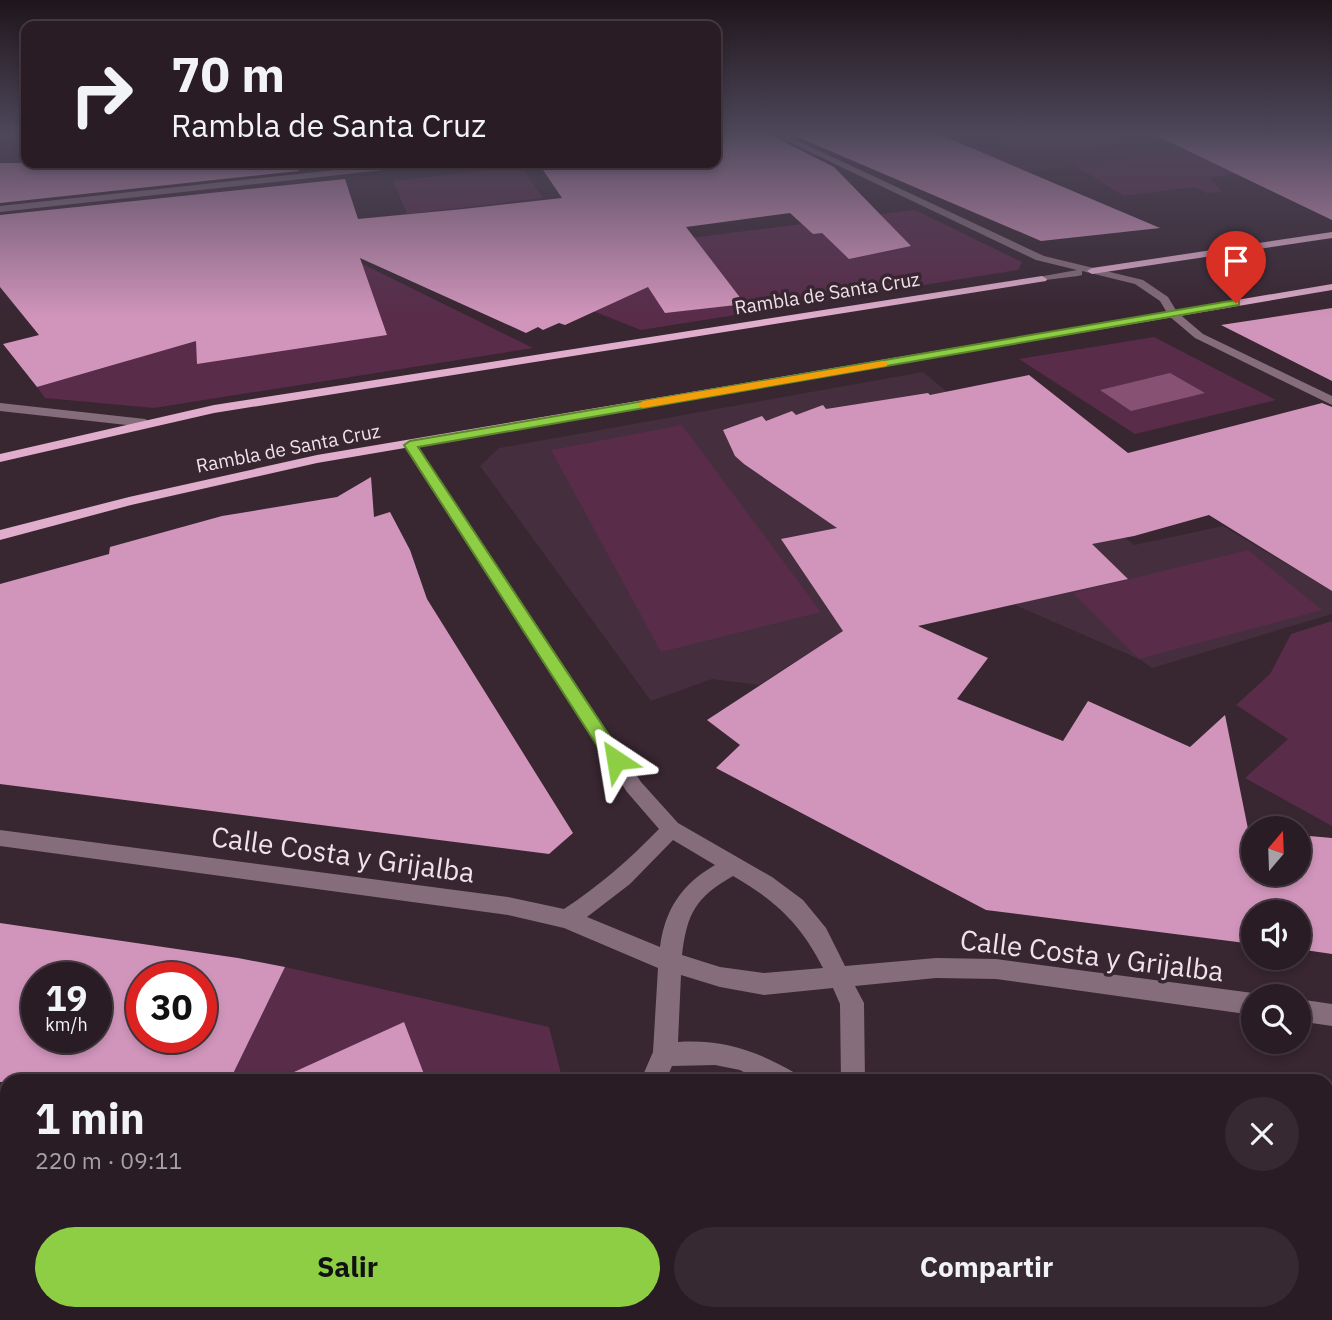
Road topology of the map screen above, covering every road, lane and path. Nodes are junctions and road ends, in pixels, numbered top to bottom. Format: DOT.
graph roads {
  1 [pos="132,195"];
  2 [pos="905,195"];
  3 [pos="0,209"];
  4 [pos="1332,235"];
  5 [pos="1092,271"];
  6 [pos="1042,279"];
  7 [pos="1332,287"];
  8 [pos="1173,314"];
  9 [pos="1332,401"];
  10 [pos="0,407"];
  11 [pos="145,423"];
  12 [pos="410,445"];
  13 [pos="0,458"];
  14 [pos="0,534"];
  15 [pos="671,829"];
  16 [pos="0,838"];
  17 [pos="732,866"];
  18 [pos="567,919"];
  19 [pos="670,962"];
  20 [pos="840,976"];
  21 [pos="1241,1002"];
  22 [pos="1311,1012"];
  23 [pos="1332,1015"];
  24 [pos="665,1055"];
  25 [pos="656,1074"];
  26 [pos="773,1074"];
  27 [pos="853,1074"];
  1 -- 3 [label="street"];
  2 -- 5 [label="street"];
  4 -- 5 [label="main road, Rambla de Santa Cruz"];
  5 -- 6 [label="street, Rambla de Santa Cruz"];
  5 -- 8 [label="street"];
  6 -- 11 [label="main road, Rambla de Santa Cruz"];
  7 -- 8 [label="main road, Rambla de Santa Cruz"];
  8 -- 9 [label="street"];
  8 -- 12 [label="main road, Rambla de Santa Cruz"];
  10 -- 11 [label="street"];
  11 -- 13 [label="main road, Rambla de Santa Cruz"];
  12 -- 14 [label="main road, Rambla de Santa Cruz"];
  12 -- 15 [label="street"];
  15 -- 17 [label="street"];
  15 -- 18 [label="street"];
  16 -- 18 [label="street, Calle Costa y Grijalba"];
  17 -- 19 [label="street"];
  17 -- 20 [label="street"];
  18 -- 19 [label="street, Calle Costa y Grijalba"];
  19 -- 20 [label="street, Calle Costa y Grijalba"];
  19 -- 24 [label="street"];
  20 -- 21 [label="street, Calle Costa y Grijalba"];
  20 -- 27 [label="street"];
  22 -- 23 [label="street"];
  24 -- 25 [label="street"];
  24 -- 26 [label="street"];
}
